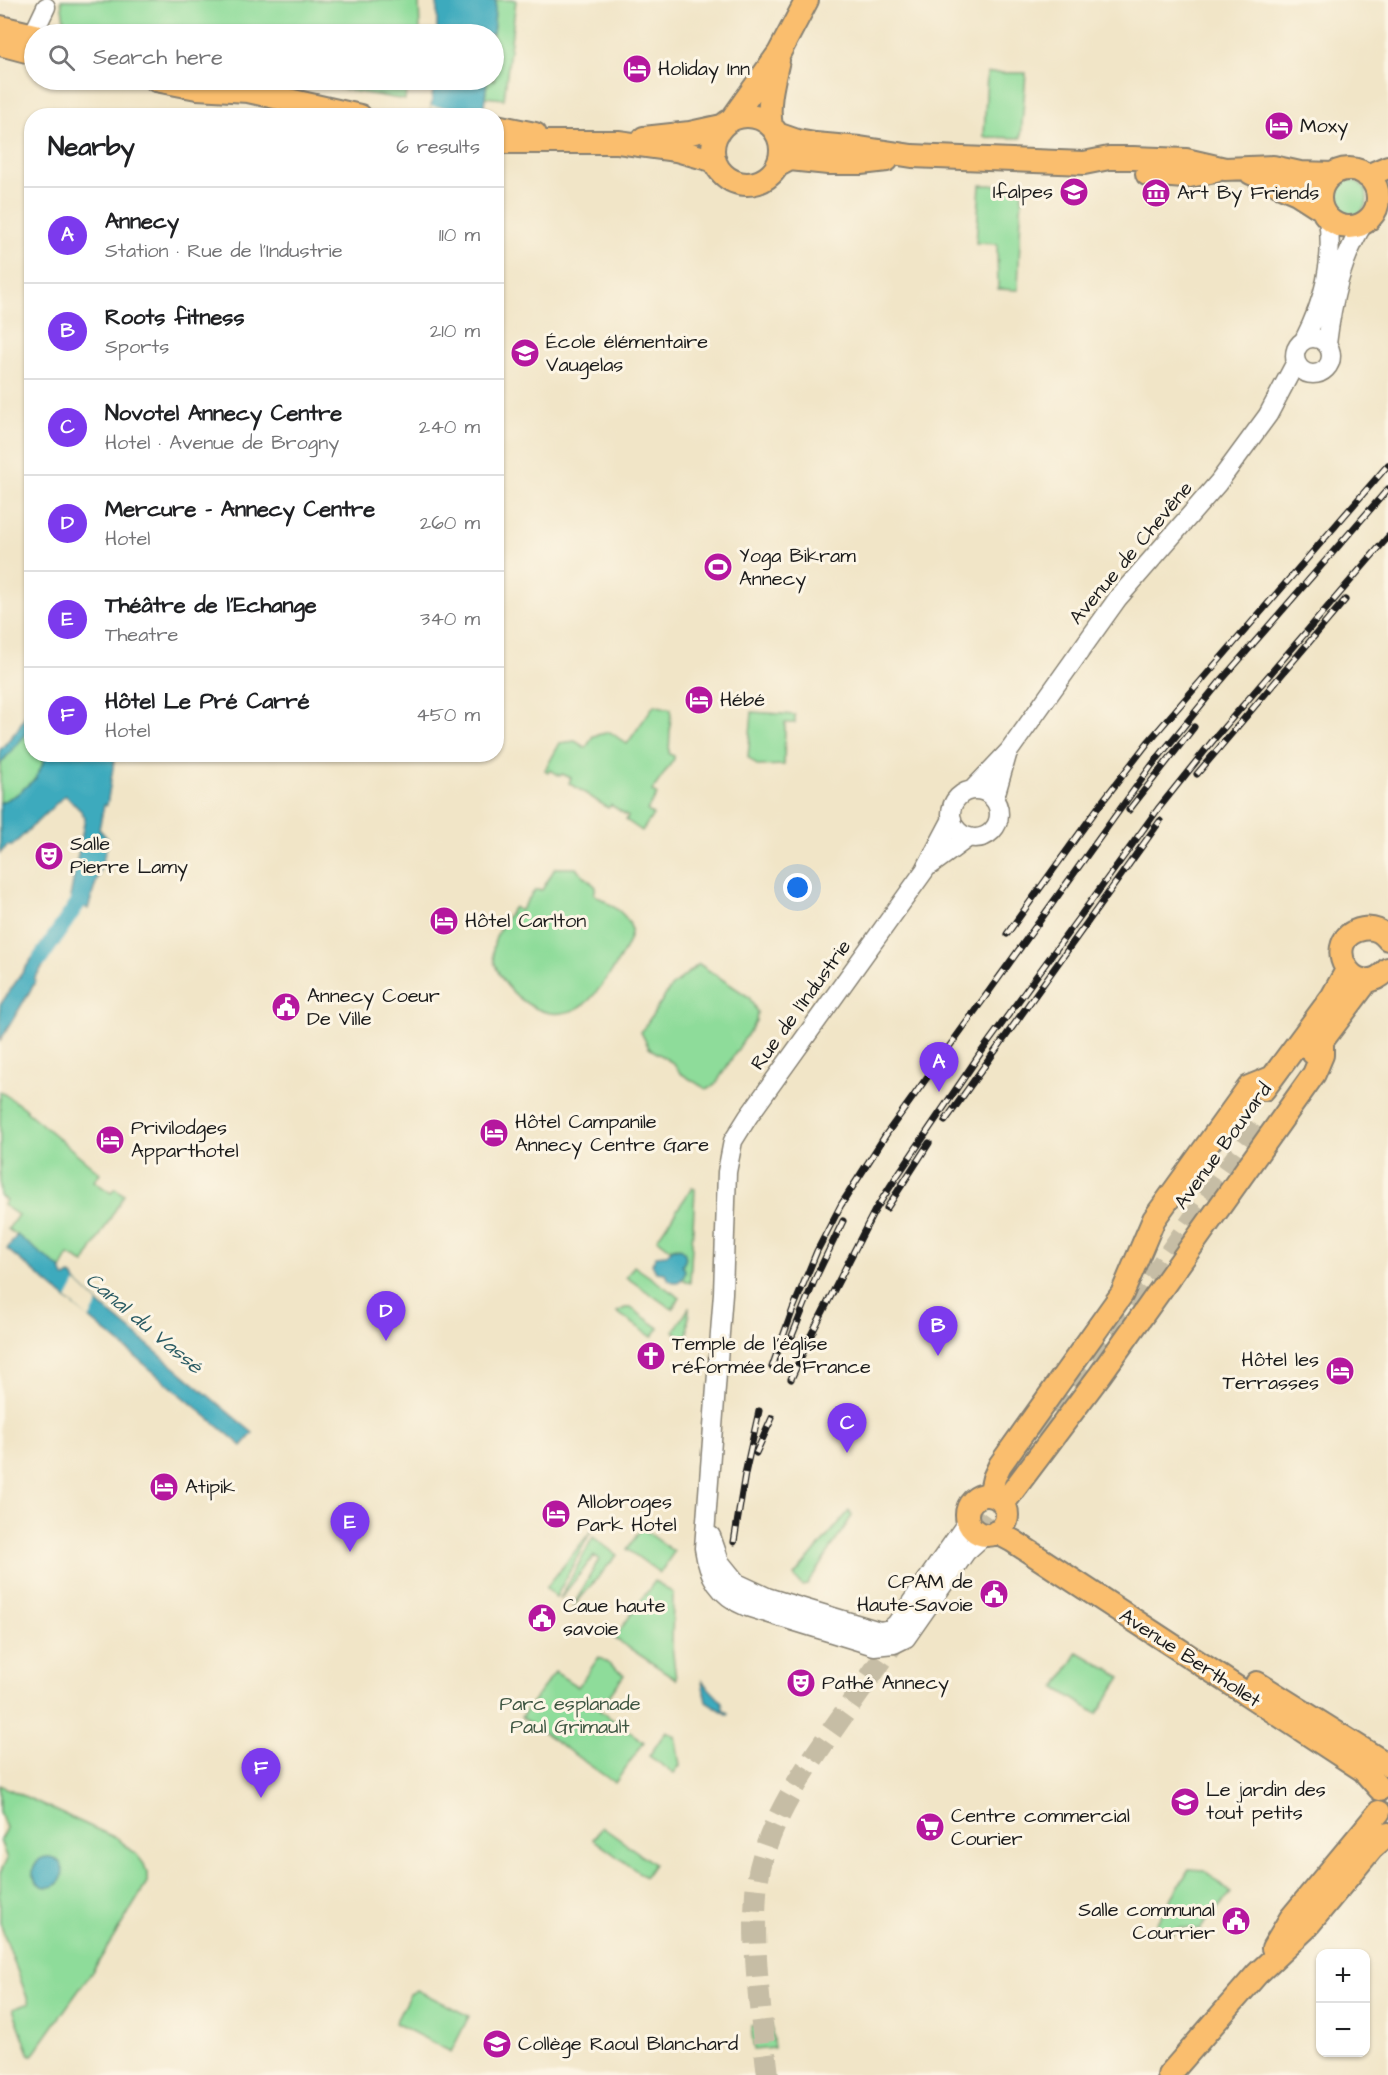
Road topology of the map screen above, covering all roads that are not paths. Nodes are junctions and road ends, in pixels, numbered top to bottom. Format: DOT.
graph roads {
  1 [pos="807,0"];
  2 [pos="46,3"];
  3 [pos="41,24"];
  4 [pos="2,39"];
  5 [pos="24,39"];
  6 [pos="779,52"];
  7 [pos="231,90"];
  8 [pos="248,91"];
  9 [pos="324,108"];
  10 [pos="727,123"];
  11 [pos="504,128"];
  12 [pos="774,130"];
  13 [pos="504,142"];
  14 [pos="565,142"];
  15 [pos="618,142"];
  16 [pos="912,156"];
  17 [pos="715,161"];
  18 [pos="777,166"];
  19 [pos="1388,166"];
  20 [pos="1235,169"];
  21 [pos="1334,174"];
  22 [pos="1367,176"];
  23 [pos="1325,213"];
  24 [pos="1373,219"];
  25 [pos="1304,340"];
  26 [pos="1327,344"];
  27 [pos="1296,362"];
  28 [pos="1311,373"];
  29 [pos="1268,415"];
  30 [pos="1009,751"];
  31 [pos="972,790"];
  32 [pos="994,800"];
  33 [pos="952,819"];
  34 [pos="969,837"];
  35 [pos="925,870"];
  36 [pos="1388,939"];
  37 [pos="1347,970"];
  38 [pos="1381,976"];
  39 [pos="1322,1041"];
  40 [pos="1271,1078"];
  41 [pos="1263,1119"];
  42 [pos="1114,1330"];
  43 [pos="991,1518"];
  44 [pos="1388,1765"];
  45 [pos="1384,1801"];
  46 [pos="1388,1834"];
  47 [pos="1257,1974"];
  48 [pos="1169,2075"];
  1 -- 6 [label="main road"];
  2 -- 3 [label="street"];
  4 -- 5 [label="main road"];
  6 -- 10 [label="main road"];
  6 -- 12 [label="main road"];
  7 -- 8 [label="main road"];
  8 -- 9 [label="main road"];
  10 -- 12 [label="main road"];
  10 -- 15 [label="main road"];
  10 -- 17 [label="main road"];
  11 -- 14 [label="main road"];
  12 -- 16 [label="main road"];
  12 -- 18 [label="main road"];
  13 -- 14 [label="main road"];
  14 -- 15 [label="main road"];
  15 -- 17 [label="main road"];
  16 -- 18 [label="main road"];
  16 -- 20 [label="main road"];
  17 -- 18 [label="main road"];
  19 -- 22 [label="main road"];
  20 -- 21 [label="main road"];
  20 -- 23 [label="main road"];
  21 -- 22 [label="main road"];
  21 -- 23 [label="main road"];
  22 -- 24 [label="main road"];
  23 -- 24 [label="main road"];
  23 -- 25 [label="street"];
  24 -- 26 [label="street"];
  25 -- 26 [label="street"];
  25 -- 27 [label="street"];
  26 -- 28 [label="street"];
  27 -- 28 [label="street"];
  27 -- 29 [label="street, Avenue de Chevêne"];
  28 -- 29 [label="street, Avenue de Chevêne"];
  29 -- 30 [label="street, Avenue de Chevêne"];
  30 -- 31 [label="street, Avenue de Chevêne"];
  30 -- 32 [label="street, Avenue de Chevêne"];
  31 -- 32 [label="street"];
  31 -- 33 [label="street"];
  32 -- 34 [label="street"];
  33 -- 34 [label="street"];
  33 -- 35 [label="street, Rue de l'Industrie"];
  34 -- 35 [label="street, Rue de l'Industrie"];
  35 -- 43 [label="street, Rue de l'Industrie"];
  36 -- 37 [label="main road"];
  37 -- 38 [label="main road"];
  37 -- 40 [label="main road, Avenue Bouvard"];
  38 -- 39 [label="main road, Avenue Bouvard"];
  39 -- 41 [label="main road, Avenue Bouvard"];
  39 -- 43 [label="main road"];
  40 -- 42 [label="main road, Avenue Bouvard"];
  40 -- 43 [label="main road"];
  43 -- 44 [label="main road, Avenue Berthollet"];
  43 -- 45 [label="main road, Avenue Berthollet"];
  45 -- 47 [label="main road"];
  46 -- 47 [label="main road"];
  47 -- 48 [label="main road"];
}
